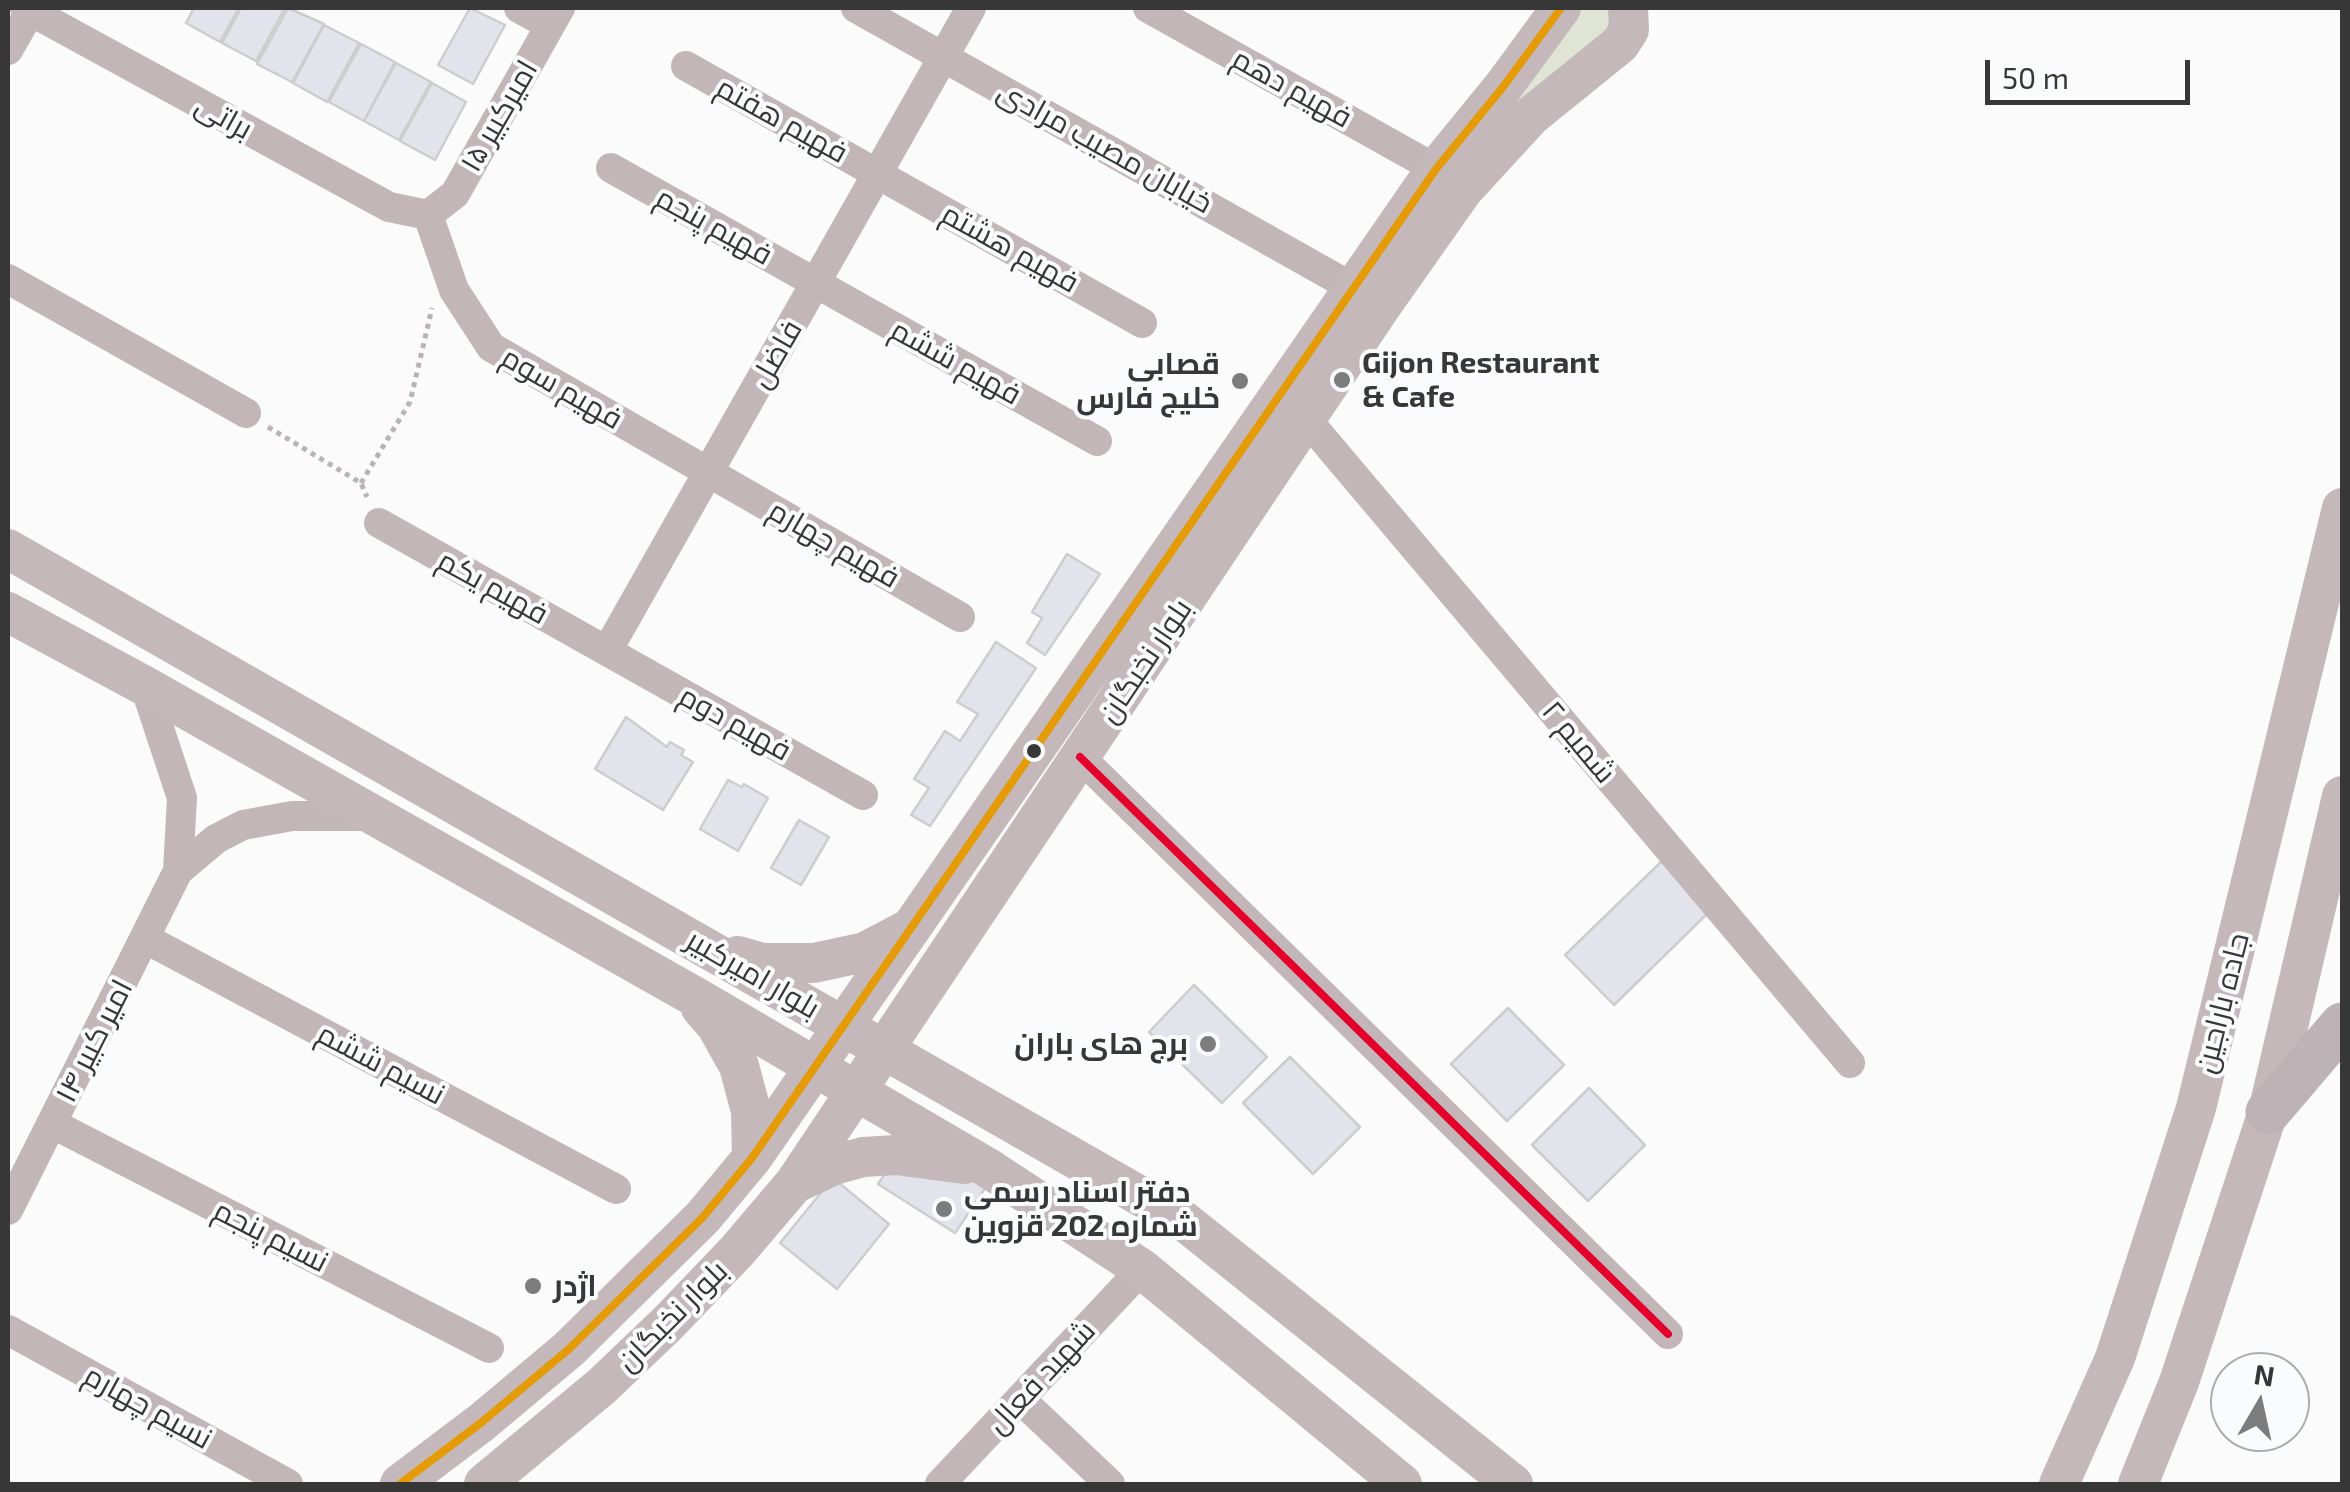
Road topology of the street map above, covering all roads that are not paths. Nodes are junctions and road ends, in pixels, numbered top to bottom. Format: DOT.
graph roads {
  1 [pos="29,8"];
  2 [pos="518,8"];
  3 [pos="856,8"];
  4 [pos="971,8"];
  5 [pos="1148,8"];
  6 [pos="1561,8"];
  7 [pos="1628,8"];
  8 [pos="555,16"];
  9 [pos="8,50"];
  10 [pos="944,56"];
  11 [pos="686,66"];
  12 [pos="611,168"];
  13 [pos="1436,169"];
  14 [pos="877,174"];
  15 [pos="428,215"];
  16 [pos="8,280"];
  17 [pos="816,283"];
  18 [pos="1368,296"];
  19 [pos="1142,323"];
  20 [pos="246,413"];
  21 [pos="1307,420"];
  22 [pos="1097,442"];
  23 [pos="708,472"];
  24 [pos="2342,508"];
  25 [pos="379,522"];
  26 [pos="8,549"];
  27 [pos="8,612"];
  28 [pos="960,616"];
  29 [pos="608,651"];
  30 [pos="145,686"];
  31 [pos="1080,757"];
  32 [pos="862,794"];
  33 [pos="2342,796"];
  34 [pos="374,816"];
  35 [pos="178,871"];
  36 [pos="910,928"];
  37 [pos="146,938"];
  38 [pos="721,954"];
  39 [pos="692,995"];
  40 [pos="2342,1025"];
  41 [pos="844,1026"];
  42 [pos="885,1051"];
  43 [pos="1850,1063"];
  44 [pos="814,1068"];
  45 [pos="856,1093"];
  46 [pos="2268,1112"];
  47 [pos="53,1124"];
  48 [pos="752,1158"];
  49 [pos="988,1168"];
  50 [pos="794,1184"];
  51 [pos="616,1188"];
  52 [pos="8,1210"];
  53 [pos="1142,1269"];
  54 [pos="8,1330"];
  55 [pos="1668,1334"];
  56 [pos="488,1348"];
  57 [pos="1020,1400"];
  58 [pos="954,1480"];
  59 [pos="288,1484"];
  60 [pos="400,1484"];
  61 [pos="484,1484"];
  62 [pos="1110,1484"];
  63 [pos="1402,1484"];
  64 [pos="1513,1484"];
  65 [pos="2059,1484"];
  66 [pos="2138,1484"];
  1 -- 9 [label="street"];
  1 -- 15 [label="street, براتی"];
  2 -- 8 [label="street"];
  3 -- 10 [label="street, خیابان مصیب مرادی"];
  4 -- 10 [label="street, فاضل"];
  5 -- 13 [label="street, فهیم دهم"];
  6 -- 13 [label="main road, بلوار نخبگان"];
  7 -- 18 [label="main road, بلوار نخبگان"];
  8 -- 15 [label="street, امیرکبیر ۱۵"];
  10 -- 14 [label="street, فاضل"];
  10 -- 18 [label="street, خیابان مصیب مرادی"];
  11 -- 14 [label="street, فهیم هفتم"];
  12 -- 17 [label="street, فهیم پنجم"];
  13 -- 18 [label="main road, بلوار نخبگان"];
  14 -- 17 [label="street, فاضل"];
  14 -- 19 [label="street, فهیم هشتم"];
  15 -- 23 [label="street, فهیم سوم"];
  16 -- 20 [label="street"];
  17 -- 22 [label="street, فهیم ششم"];
  17 -- 23 [label="street, فاضل"];
  18 -- 21 [label="main road, بلوار نخبگان"];
  18 -- 36 [label="main road, بلوار نخبگان"];
  21 -- 31 [label="main road, بلوار نخبگان"];
  21 -- 43 [label="street, شمیم ۲"];
  23 -- 28 [label="street, فهیم چهارم"];
  23 -- 29 [label="street, فاضل"];
  24 -- 65 [label="main road, جاده باراجین"];
  25 -- 29 [label="street, فهیم یکم"];
  26 -- 38 [label="main road, بلوار امیرکبیر"];
  27 -- 30 [label="main road, بلوار امیرکبیر"];
  29 -- 32 [label="street, فهیم دوم"];
  30 -- 34 [label="main road, بلوار امیرکبیر"];
  30 -- 35 [label="street, امیر کبیر ۱۴"];
  31 -- 42 [label="main road, بلوار نخبگان"];
  31 -- 55 [label="street"];
  33 -- 46 [label="main road"];
  34 -- 35 [label="street, امیر کبیر ۱۴"];
  34 -- 39 [label="main road, بلوار امیرکبیر"];
  35 -- 37 [label="street, امیر کبیر ۱۴"];
  36 -- 38 [label="main road"];
  36 -- 41 [label="main road, بلوار نخبگان"];
  37 -- 47 [label="street, امیر کبیر ۱۴"];
  37 -- 51 [label="street, نسیم ششم"];
  38 -- 39 [label="main road"];
  38 -- 41 [label="main road, بلوار امیرکبیر"];
  39 -- 44 [label="main road, بلوار امیرکبیر"];
  39 -- 48 [label="main road"];
  40 -- 46 [label="highway"];
  41 -- 42 [label="main road, بلوار امیرکبیر"];
  41 -- 44 [label="main road, بلوار نخبگان"];
  42 -- 45 [label="main road, بلوار نخبگان"];
  42 -- 64 [label="main road, بلوار امیرکبیر"];
  44 -- 45 [label="main road, بلوار امیرکبیر"];
  44 -- 48 [label="main road, بلوار نخبگان"];
  45 -- 49 [label="main road, بلوار امیرکبیر"];
  45 -- 50 [label="main road, بلوار نخبگان"];
  46 -- 66 [label="main road"];
  47 -- 52 [label="street, امیر کبیر ۱۴"];
  47 -- 56 [label="street, نسیم پنجم"];
  48 -- 60 [label="main road, بلوار نخبگان"];
  49 -- 50 [label="main road"];
  49 -- 53 [label="main road, بلوار امیرکبیر"];
  50 -- 61 [label="main road, بلوار نخبگان"];
  53 -- 57 [label="street, شهید فعال"];
  53 -- 63 [label="main road, بلوار امیرکبیر"];
  54 -- 59 [label="street, نسیم چهارم"];
  57 -- 58 [label="street, شهید فعال"];
  57 -- 62 [label="street"];
}
